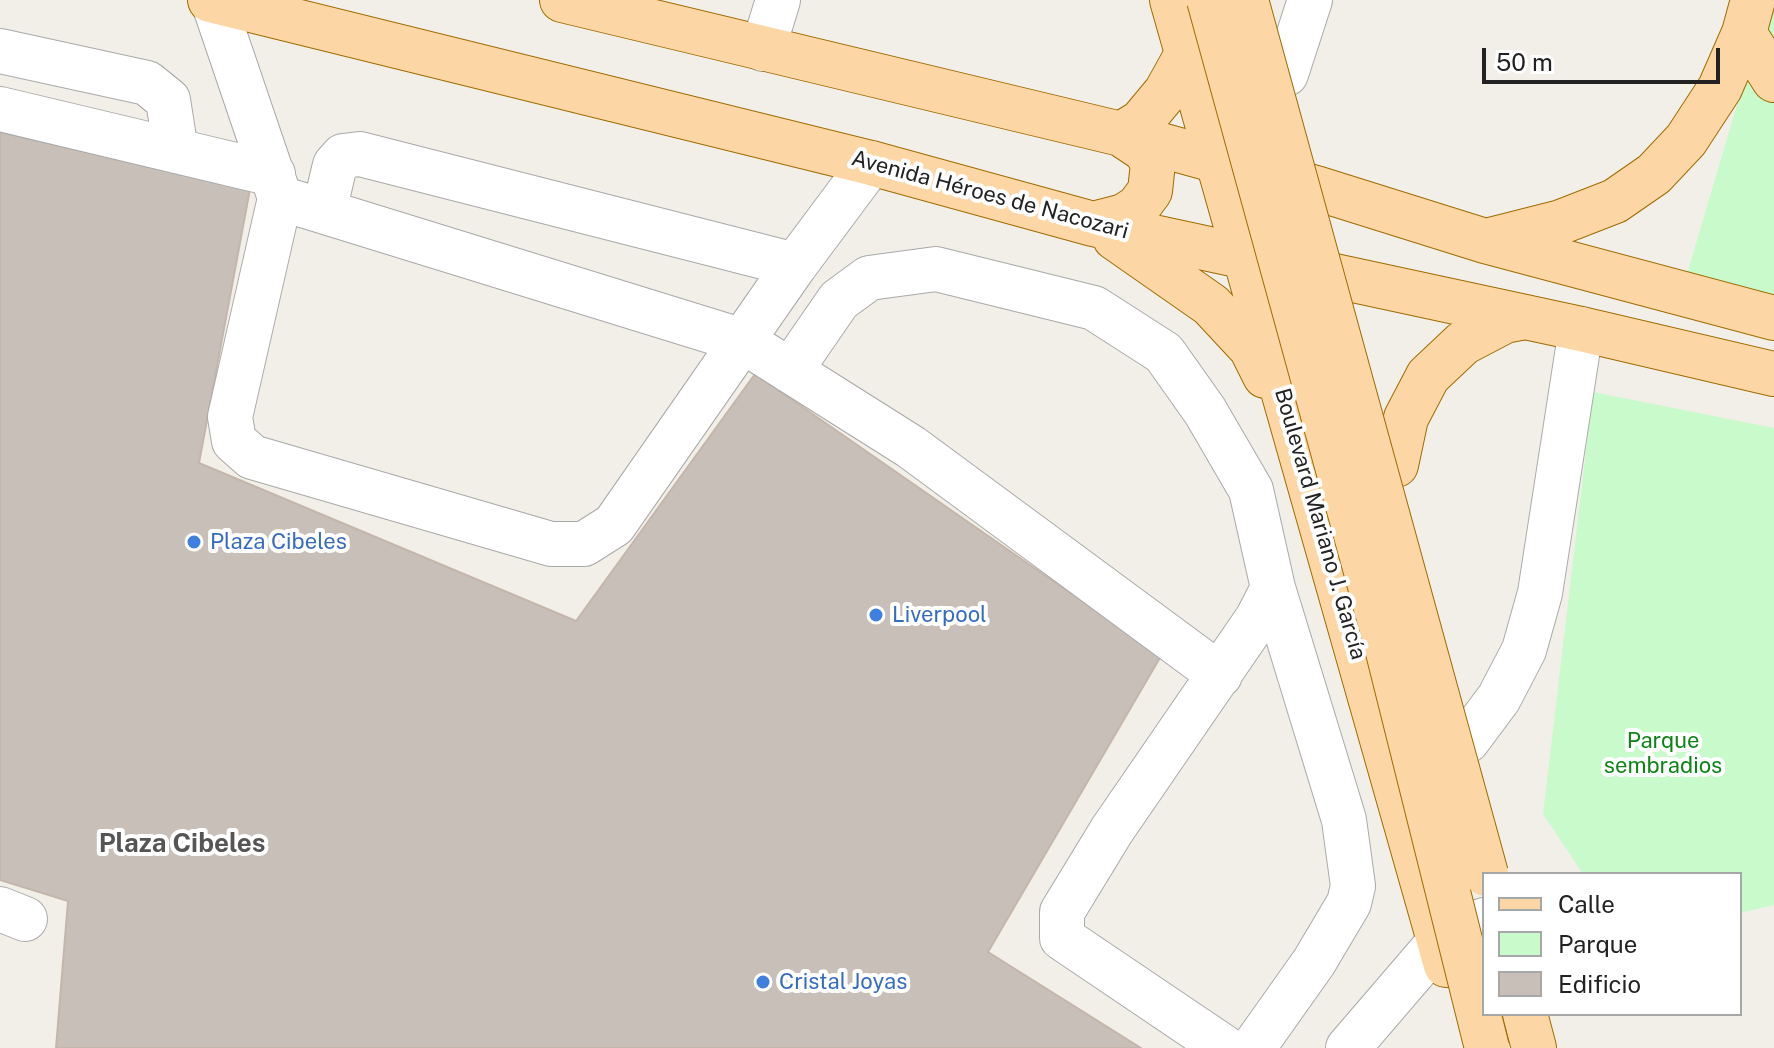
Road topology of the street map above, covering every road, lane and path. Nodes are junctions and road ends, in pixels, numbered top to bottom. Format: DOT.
graph roads {
  1 [pos="211,0"];
  2 [pos="562,0"];
  3 [pos="778,0"];
  4 [pos="1172,0"];
  5 [pos="1209,0"];
  6 [pos="1246,0"];
  7 [pos="1265,0"];
  8 [pos="1310,0"];
  9 [pos="1748,16"];
  10 [pos="763,49"];
  11 [pos="0,51"];
  12 [pos="1187,54"];
  13 [pos="1286,74"];
  14 [pos="1774,80"];
  15 [pos="0,109"];
  16 [pos="1121,134"];
  17 [pos="176,151"];
  18 [pos="1218,161"];
  19 [pos="871,163"];
  20 [pos="276,186"];
  21 [pos="1319,189"];
  22 [pos="324,211"];
  23 [pos="1093,224"];
  24 [pos="1485,241"];
  25 [pos="1244,256"];
  26 [pos="795,265"];
  27 [pos="1343,277"];
  28 [pos="1526,317"];
  29 [pos="1774,318"];
  30 [pos="1581,329"];
  31 [pos="743,341"];
  32 [pos="790,371"];
  33 [pos="1774,374"];
  34 [pos="1296,441"];
  35 [pos="1396,465"];
  36 [pos="1273,588"];
  37 [pos="1220,675"];
  38 [pos="1467,741"];
  39 [pos="1485,872"];
  40 [pos="1503,872"];
  41 [pos="1482,921"];
  42 [pos="1439,942"];
  43 [pos="1526,1016"];
  44 [pos="1543,1016"];
  45 [pos="1225,1048"];
  46 [pos="1253,1048"];
  47 [pos="1348,1048"];
  48 [pos="1469,1048"];
  49 [pos="1487,1048"];
  50 [pos="1534,1048"];
  51 [pos="1551,1048"];
  1 -- 19 [label="main road, Avenida Héroes de Nacozari"];
  1 -- 20 [label="street"];
  2 -- 10 [label="main road"];
  3 -- 10 [label="street"];
  4 -- 12 [label="main road, Boulevard Mariano J. García"];
  5 -- 49 [label="main road, bridge"];
  6 -- 39 [label="main road, bridge"];
  7 -- 13 [label="main road"];
  8 -- 13 [label="street"];
  9 -- 14 [label="main road"];
  9 -- 24 [label="main road"];
  10 -- 16 [label="main road"];
  11 -- 17 [label="street"];
  12 -- 16 [label="main road"];
  12 -- 18 [label="main road, Boulevard Mariano J. García"];
  13 -- 21 [label="main road"];
  15 -- 17 [label="street"];
  16 -- 18 [label="main road"];
  16 -- 23 [label="main road"];
  17 -- 20 [label="street"];
  18 -- 21 [label="main road"];
  18 -- 25 [label="main road, Boulevard Mariano J. García"];
  19 -- 23 [label="main road, Avenida Héroes de Nacozari"];
  19 -- 26 [label="street"];
  20 -- 22 [label="street"];
  20 -- 31 [label="street"];
  21 -- 24 [label="main road"];
  21 -- 27 [label="main road"];
  22 -- 26 [label="street"];
  22 -- 31 [label="street"];
  23 -- 25 [label="main road, Avenida Héroes de Nacozari"];
  23 -- 34 [label="main road"];
  24 -- 29 [label="main road"];
  25 -- 27 [label="main road, Avenida Héroes de Nacozari"];
  25 -- 34 [label="main road, Boulevard Mariano J. García"];
  26 -- 31 [label="street"];
  27 -- 28 [label="main road, Avenida Héroes de Nacozari"];
  27 -- 35 [label="main road"];
  28 -- 30 [label="main road, Avenida Héroes de Nacozari"];
  28 -- 35 [label="main road"];
  30 -- 33 [label="main road, Avenida Héroes de Nacozari"];
  30 -- 38 [label="street"];
  31 -- 32 [label="street"];
  32 -- 36 [label="street"];
  32 -- 37 [label="street"];
  34 -- 42 [label="main road, Boulevard Mariano J. García"];
  35 -- 38 [label="main road"];
  36 -- 37 [label="street"];
  36 -- 46 [label="street"];
  37 -- 45 [label="street"];
  38 -- 40 [label="main road"];
  41 -- 42 [label="street"];
  42 -- 47 [label="street"];
  42 -- 48 [label="main road, Boulevard Mariano J. García"];
  43 -- 50 [label="main road"];
  44 -- 51 [label="main road"];
}
